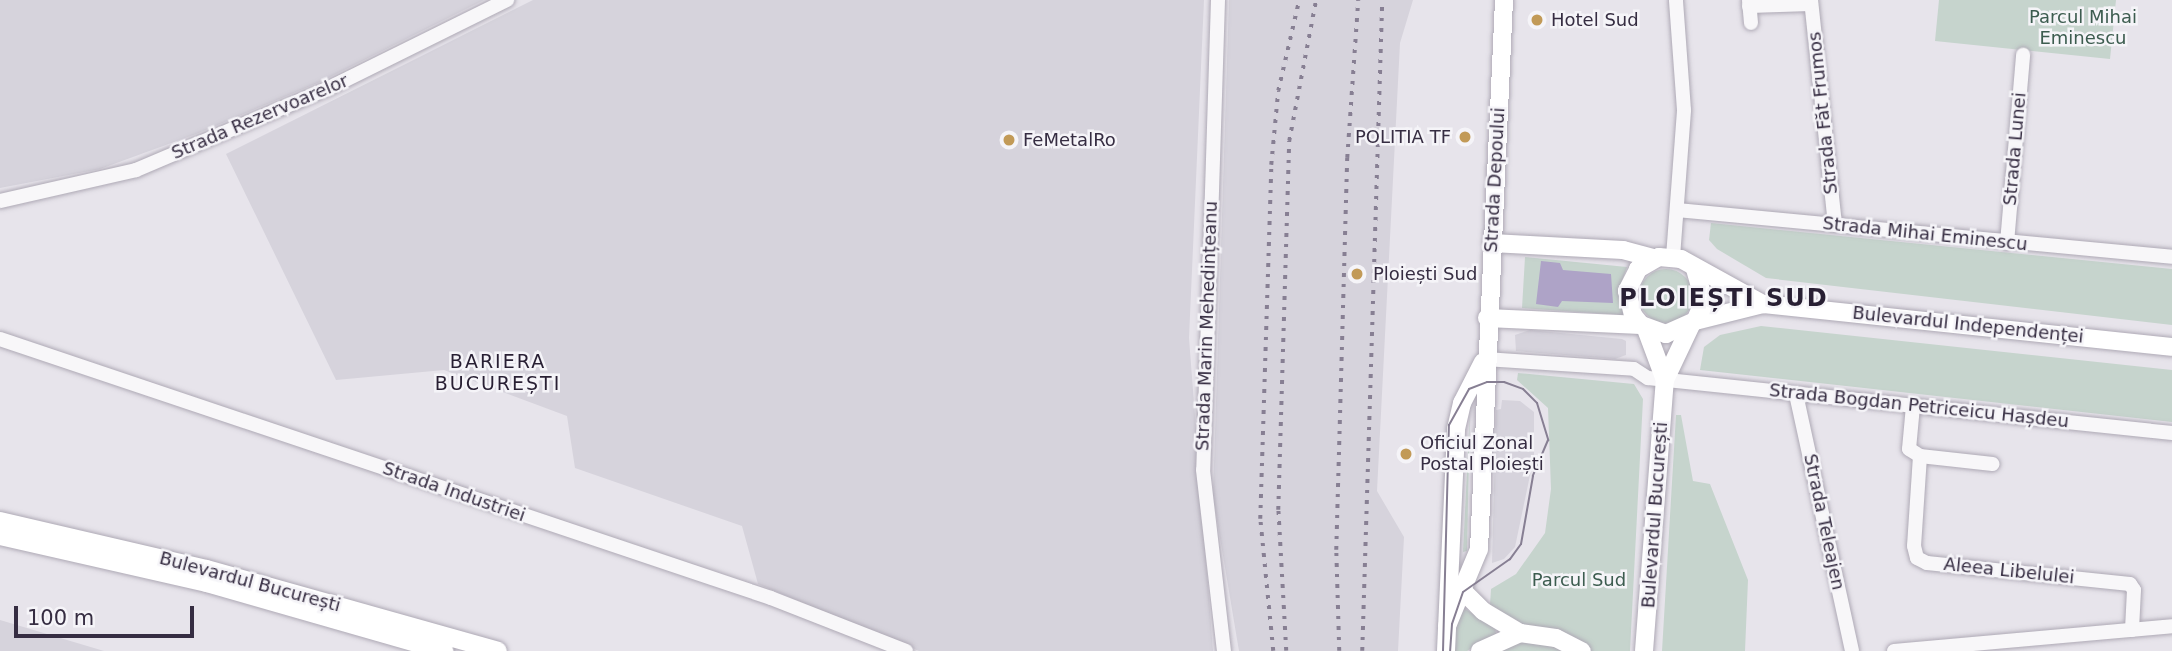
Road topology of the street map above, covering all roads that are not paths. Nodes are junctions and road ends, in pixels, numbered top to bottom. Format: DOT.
graph roads {
  1 [pos="508,0"];
  2 [pos="1219,0"];
  3 [pos="1504,0"];
  4 [pos="1676,0"];
  5 [pos="1811,2"];
  6 [pos="1749,3"];
  7 [pos="1751,23"];
  8 [pos="2023,55"];
  9 [pos="0,201"];
  10 [pos="1677,210"];
  11 [pos="1835,225"];
  12 [pos="1492,243"];
  13 [pos="2007,243"];
  14 [pos="1673,257"];
  15 [pos="2172,257"];
  16 [pos="1653,258"];
  17 [pos="1695,269"];
  18 [pos="1763,304"];
  19 [pos="1732,312"];
  20 [pos="1487,318"];
  21 [pos="1693,323"];
  22 [pos="1644,327"];
  23 [pos="0,339"];
  24 [pos="2172,346"];
  25 [pos="1485,359"];
  26 [pos="1667,380"];
  27 [pos="1796,394"];
  28 [pos="1913,406"];
  29 [pos="2172,433"];
  30 [pos="1920,456"];
  31 [pos="1993,464"];
  32 [pos="0,522"];
  33 [pos="0,536"];
  34 [pos="1449,574"];
  35 [pos="1463,592"];
  36 [pos="1447,626"];
  37 [pos="2172,626"];
  38 [pos="2132,630"];
  39 [pos="1520,633"];
  40 [pos="439,650"];
  41 [pos="498,651"];
  42 [pos="906,651"];
  43 [pos="1224,651"];
  44 [pos="1446,651"];
  45 [pos="1480,651"];
  46 [pos="1582,651"];
  47 [pos="1644,651"];
  48 [pos="1852,651"];
  49 [pos="1894,651"];
  1 -- 9 [label="street, Strada Rezervoarelor"];
  2 -- 43 [label="street, Strada Marin Mehedințeanu"];
  3 -- 12 [label="main road, Strada Depoului"];
  4 -- 10 [label="street"];
  5 -- 6 [label="street"];
  5 -- 11 [label="street, Strada Făt Frumos"];
  6 -- 7 [label="street"];
  8 -- 13 [label="street, Strada Lunei"];
  10 -- 11 [label="street, Strada Mihai Eminescu"];
  10 -- 14 [label="street"];
  11 -- 13 [label="street, Strada Mihai Eminescu"];
  12 -- 16 [label="main road"];
  12 -- 20 [label="main road, Strada Depoului"];
  13 -- 15 [label="street, Strada Mihai Eminescu"];
  14 -- 16 [label="main road"];
  14 -- 17 [label="main road, Bulevardul Independenței"];
  16 -- 22 [label="main road"];
  17 -- 18 [label="main road, Bulevardul Independenței"];
  17 -- 21 [label="main road"];
  18 -- 19 [label="main road, Bulevardul Independenței"];
  18 -- 24 [label="main road, Bulevardul Independenței"];
  19 -- 21 [label="main road, Bulevardul Independenței"];
  19 -- 26 [label="main road"];
  20 -- 22 [label="main road, Bulevardul Independenței"];
  20 -- 25 [label="main road, Strada Depoului"];
  21 -- 22 [label="main road, Bulevardul Independenței"];
  21 -- 26 [label="main road, Bulevardul București"];
  22 -- 26 [label="main road, Bulevardul București"];
  23 -- 42 [label="street, Strada Industriei"];
  25 -- 26 [label="street, Strada Bogdan Petriceicu Hașdeu"];
  25 -- 34 [label="main road, Strada Depoului"];
  25 -- 35 [label="main road, Strada Depoului"];
  26 -- 27 [label="street, Strada Bogdan Petriceicu Hașdeu"];
  26 -- 47 [label="main road, Bulevardul București"];
  27 -- 28 [label="street, Strada Bogdan Petriceicu Hașdeu"];
  27 -- 48 [label="street, Strada Teleajen"];
  28 -- 29 [label="street, Strada Bogdan Petriceicu Hașdeu"];
  28 -- 30 [label="street, Aleea Libelulei"];
  30 -- 31 [label="street"];
  30 -- 38 [label="street, Aleea Libelulei"];
  32 -- 41 [label="main road, Bulevardul București"];
  33 -- 40 [label="main road, Bulevardul București"];
  34 -- 35 [label="main road"];
  34 -- 36 [label="main road, Strada Depoului"];
  35 -- 36 [label="main road, Strada Depoului"];
  35 -- 39 [label="main road"];
  36 -- 44 [label="main road, Strada Depoului"];
  37 -- 38 [label="street"];
  38 -- 49 [label="street"];
  39 -- 45 [label="main road"];
  39 -- 46 [label="main road"];
}
